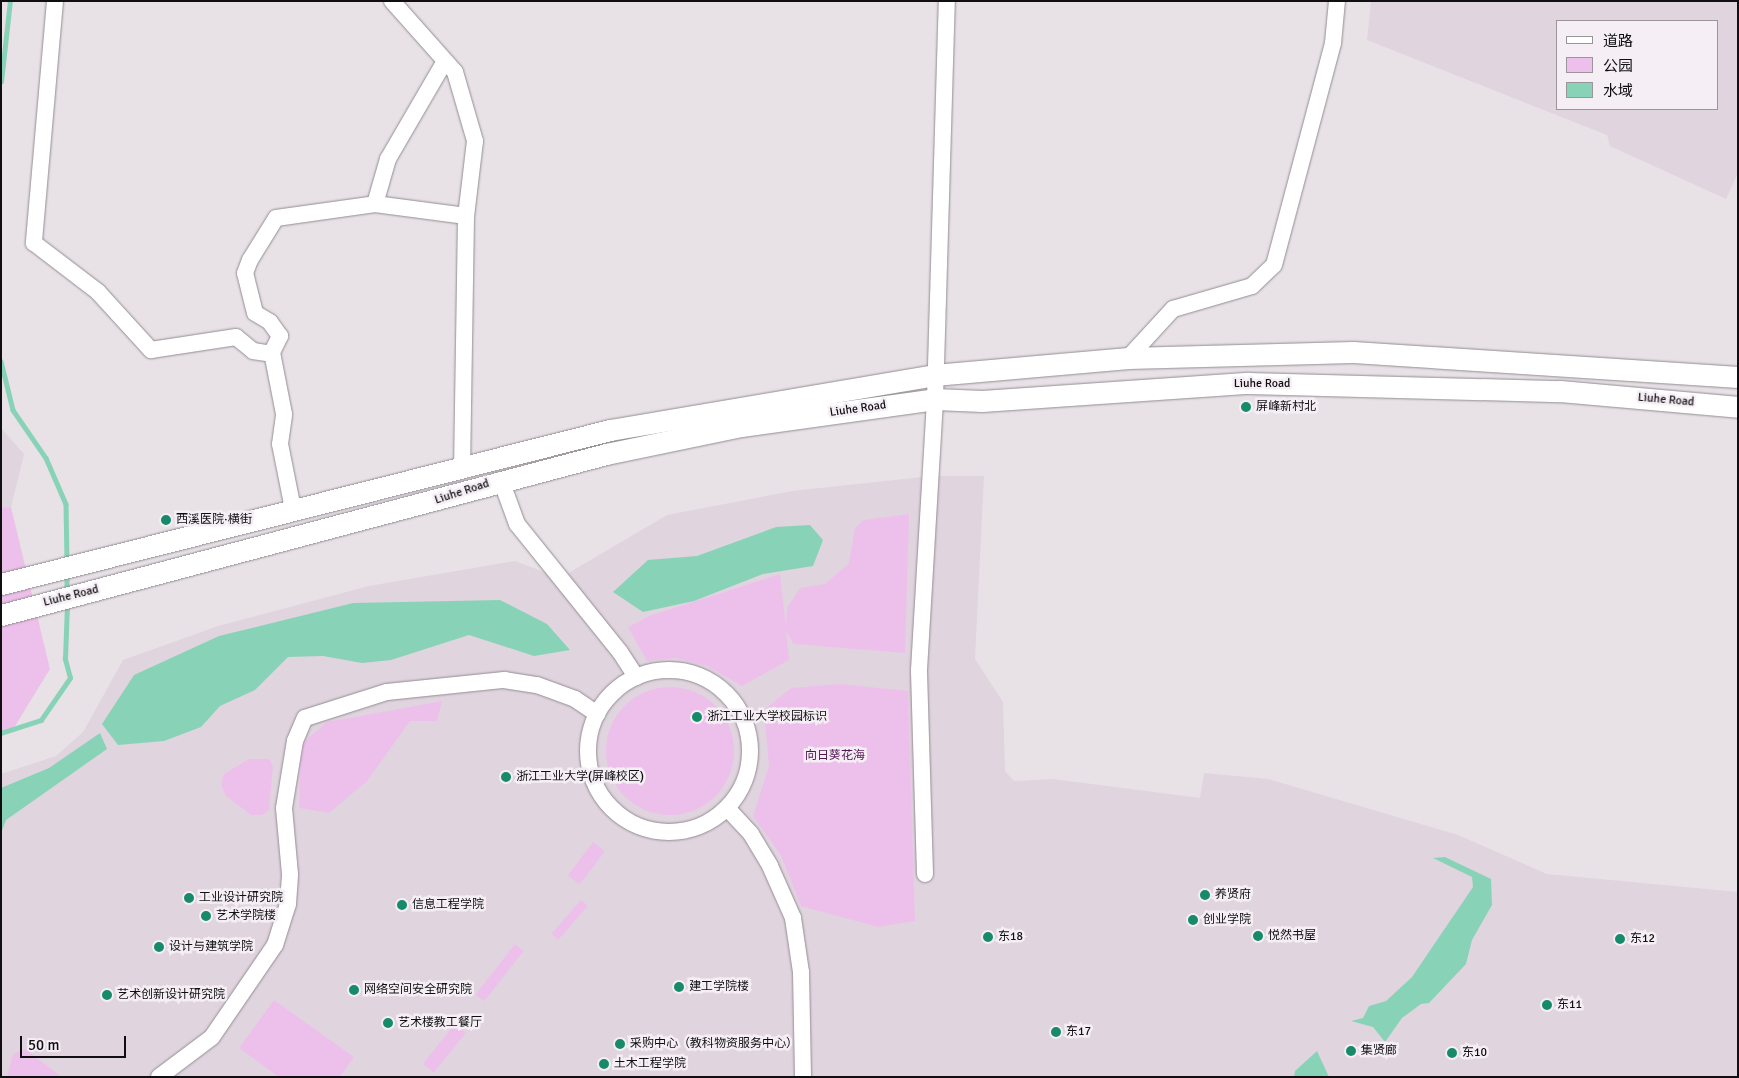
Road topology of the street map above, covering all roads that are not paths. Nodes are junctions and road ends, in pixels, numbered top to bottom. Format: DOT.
graph roads {
  1 [pos="55,1"];
  2 [pos="392,1"];
  3 [pos="947,1"];
  4 [pos="1337,1"];
  5 [pos="445,61"];
  6 [pos="375,204"];
  7 [pos="466,216"];
  8 [pos="272,354"];
  9 [pos="1128,358"];
  10 [pos="934,375"];
  11 [pos="1738,378"];
  12 [pos="935,399"];
  13 [pos="1738,407"];
  14 [pos="462,465"];
  15 [pos="502,480"];
  16 [pos="293,509"];
  17 [pos="5,583"];
  18 [pos="4,614"];
  19 [pos="636,678"];
  20 [pos="597,714"];
  21 [pos="727,808"];
  22 [pos="925,874"];
  23 [pos="159,1077"];
  24 [pos="803,1077"];
  1 -- 8 [label="street"];
  2 -- 5 [label="street"];
  3 -- 10 [label="street"];
  4 -- 9 [label="street"];
  5 -- 6 [label="street"];
  5 -- 7 [label="street"];
  6 -- 7 [label="street"];
  6 -- 8 [label="street"];
  7 -- 14 [label="street"];
  8 -- 16 [label="street"];
  9 -- 10 [label="main road, Liuhe Road"];
  9 -- 11 [label="main road, Liuhe Road"];
  10 -- 12 [label="street"];
  10 -- 14 [label="main road, Liuhe Road"];
  12 -- 13 [label="main road, Liuhe Road"];
  12 -- 15 [label="main road, Liuhe Road"];
  12 -- 22 [label="street"];
  14 -- 16 [label="main road, Liuhe Road"];
  15 -- 18 [label="main road, Liuhe Road"];
  15 -- 19 [label="street"];
  16 -- 17 [label="main road, Liuhe Road"];
  19 -- 20 [label="street"];
  19 -- 21 [label="street"];
  20 -- 21 [label="street"];
  20 -- 23 [label="street"];
  21 -- 24 [label="street"];
}
